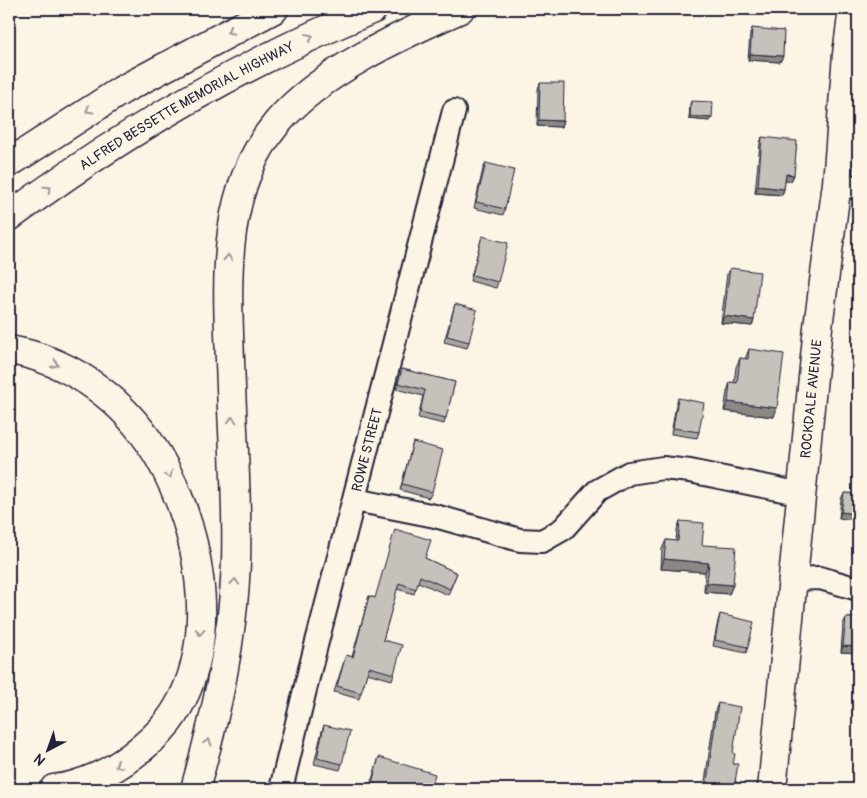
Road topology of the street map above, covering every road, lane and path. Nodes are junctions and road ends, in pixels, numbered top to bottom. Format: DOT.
graph roads {
  1 [pos="274,9"];
  2 [pos="374,9"];
  3 [pos="460,9"];
  4 [pos="853,9"];
  5 [pos="454,111"];
  6 [pos="9,163"];
  7 [pos="848,186"];
  8 [pos="9,217"];
  9 [pos="9,350"];
  10 [pos="802,494"];
  11 [pos="354,500"];
  12 [pos="792,578"];
  13 [pos="858,589"];
  14 [pos="54,789"];
  15 [pos="195,789"];
  16 [pos="281,789"];
  17 [pos="772,789"];
  1 -- 6 [label="main road, one-way"];
  8 -- 2 [label="main road, ALFRED BESSETTE MEMORIAL HIGHWAY, one-way"];
  15 -- 3 [label="main road, one-way"];
  4 -- 7 [label="main road, ROCKDALE AVENUE"];
  5 -- 11 [label="street, ROWE STREET"];
  7 -- 10 [label="main road, ROCKDALE AVENUE"];
  9 -- 14 [label="main road, one-way"];
  10 -- 11 [label="street"];
  10 -- 12 [label="main road, ROCKDALE AVENUE"];
  11 -- 16 [label="street, ROWE STREET"];
  12 -- 13 [label="street"];
  12 -- 17 [label="main road, ROCKDALE AVENUE"];
}
